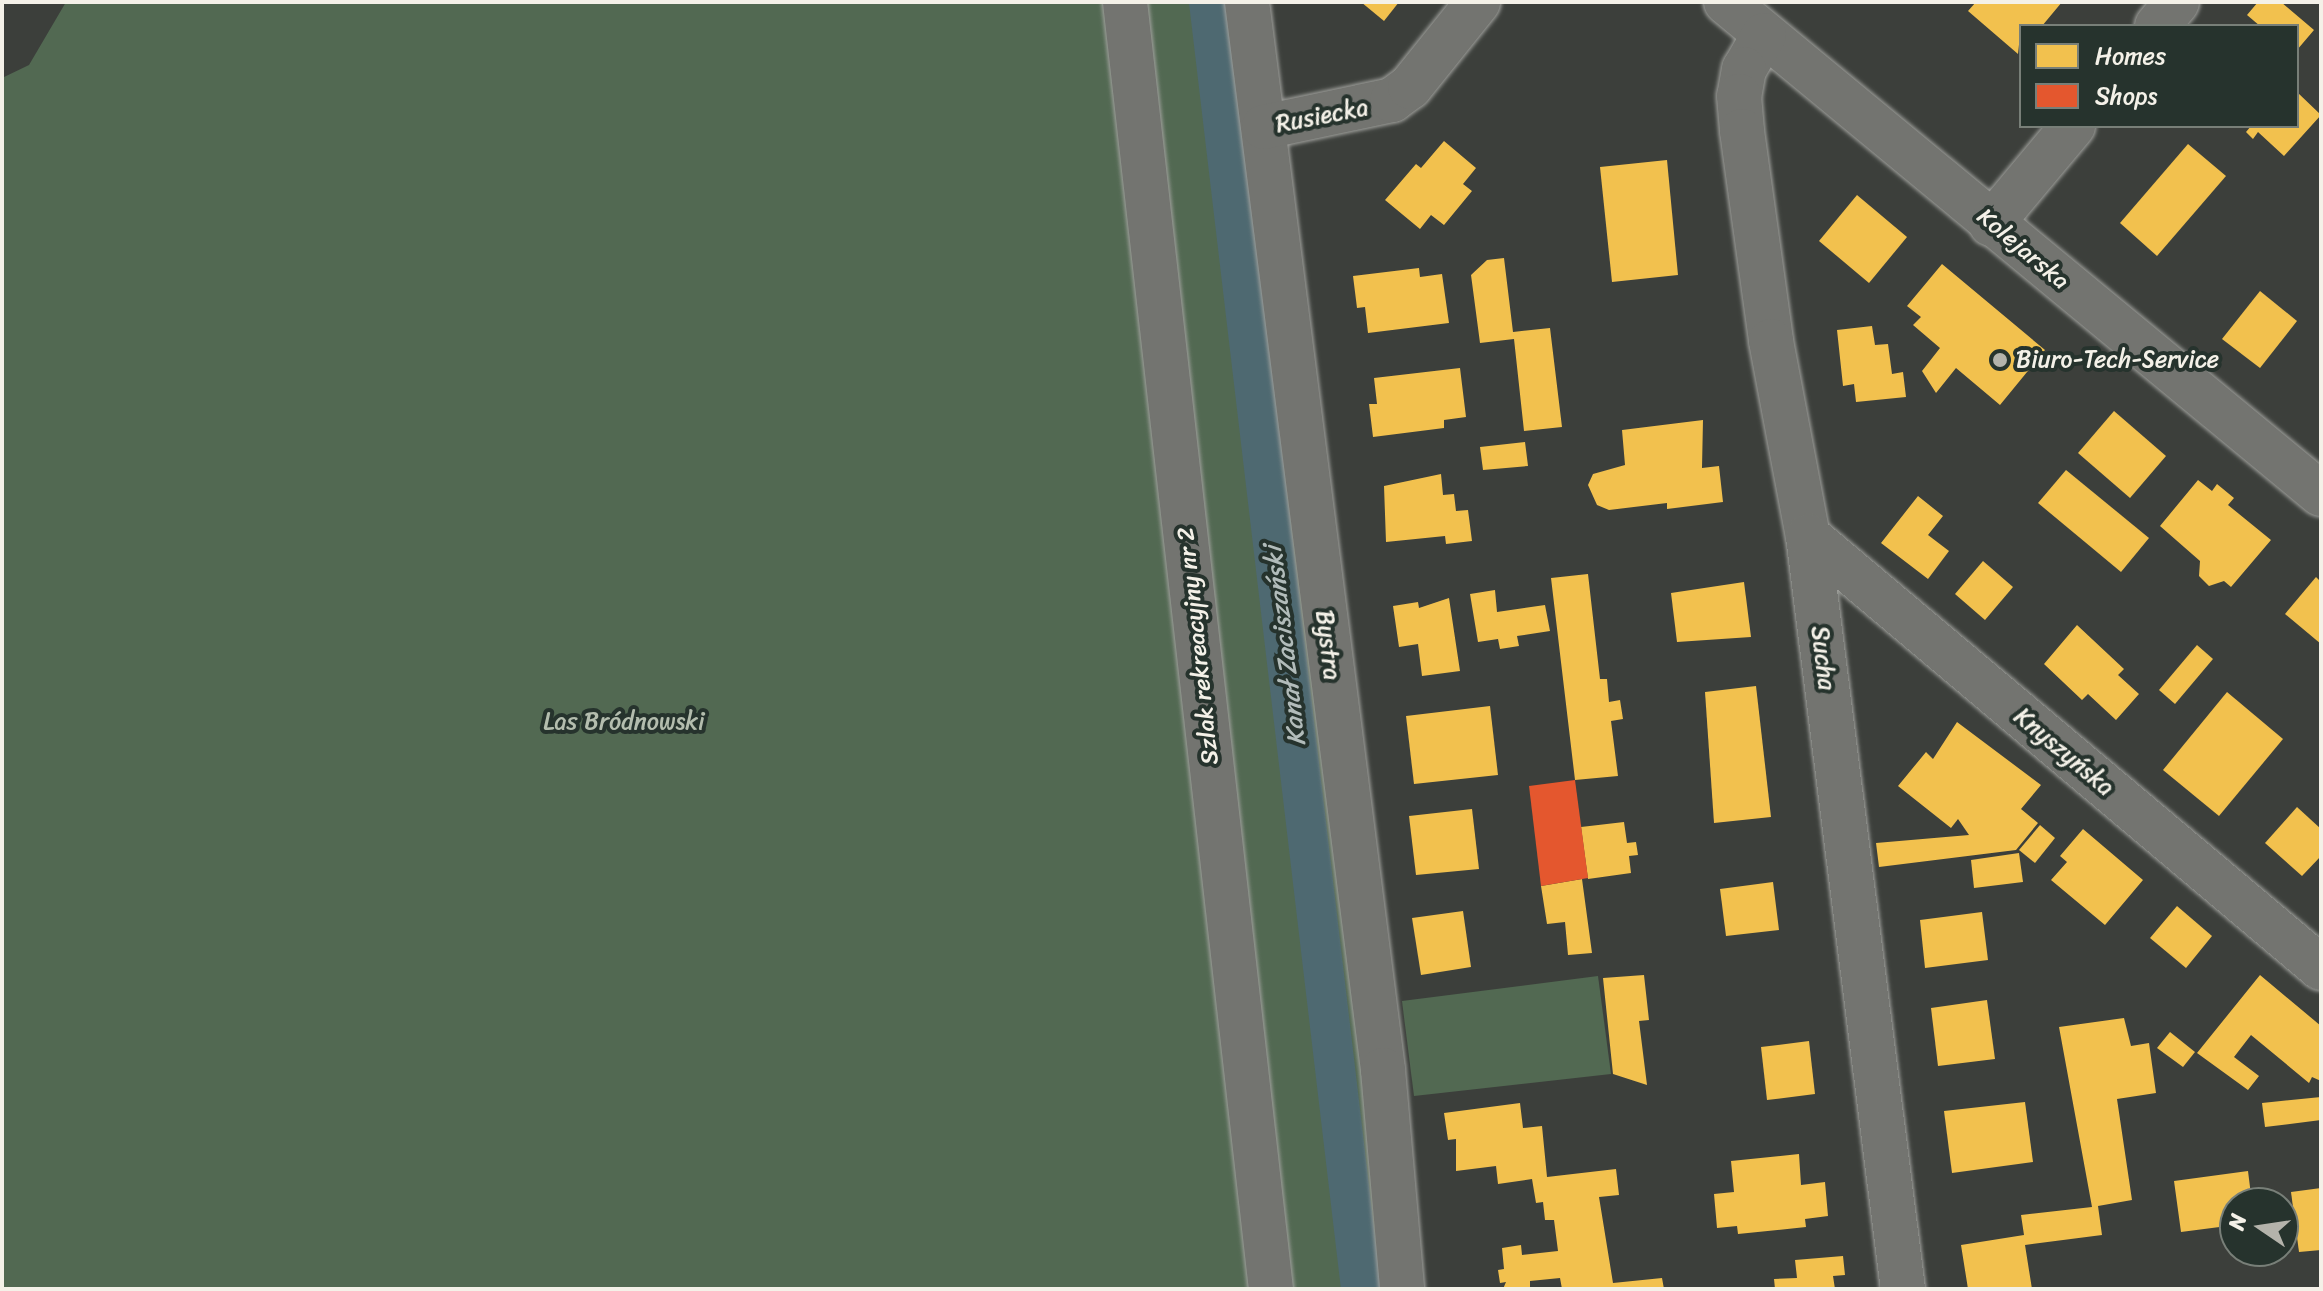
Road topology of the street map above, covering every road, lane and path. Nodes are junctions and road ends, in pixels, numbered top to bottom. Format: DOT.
graph roads {
  1 [pos="1125,2"];
  2 [pos="1247,2"];
  3 [pos="1478,2"];
  4 [pos="1726,2"];
  5 [pos="2177,2"];
  6 [pos="2159,24"];
  7 [pos="1764,35"];
  8 [pos="1264,127"];
  9 [pos="2071,128"];
  10 [pos="1991,224"];
  11 [pos="2321,494"];
  12 [pos="1808,536"];
  13 [pos="2321,968"];
  14 [pos="1271,1289"];
  15 [pos="1402,1289"];
  16 [pos="1903,1289"];
  1 -- 14 [label="street, Szlak rekreacyjny nr 2"];
  2 -- 8 [label="street, Bystra"];
  3 -- 8 [label="street, Rusiecka"];
  4 -- 7 [label="street, Kolejarska"];
  5 -- 6 [label="street"];
  7 -- 10 [label="street, Kolejarska"];
  7 -- 12 [label="street, Sucha"];
  8 -- 15 [label="street, Bystra"];
  9 -- 10 [label="street"];
  10 -- 11 [label="street, Kolejarska"];
  12 -- 13 [label="street, Knyszyńska"];
  12 -- 16 [label="street, Sucha"];
}
